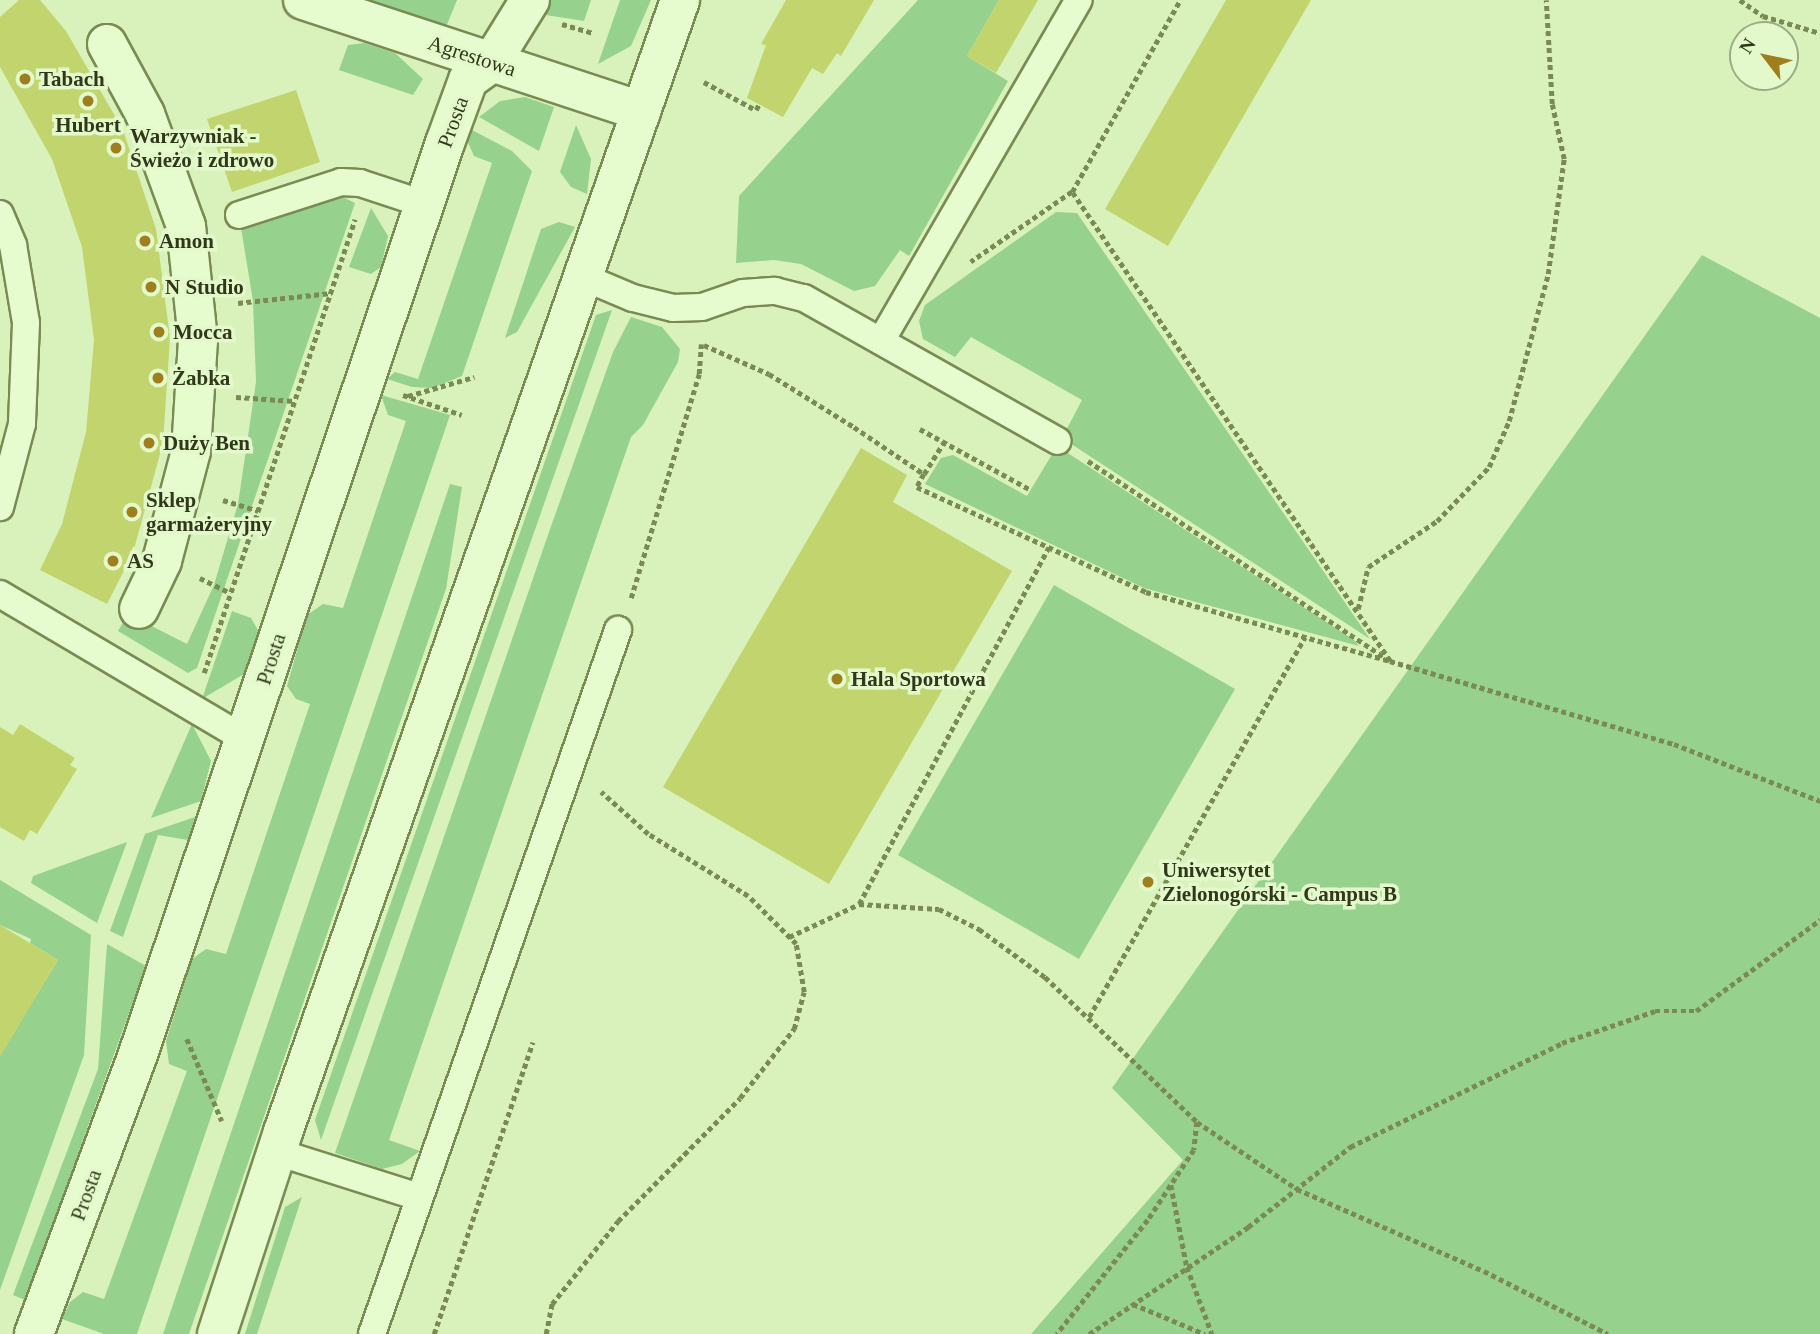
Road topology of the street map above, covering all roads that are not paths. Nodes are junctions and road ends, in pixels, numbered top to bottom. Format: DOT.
graph roads {
  1 [pos="303,0"];
  2 [pos="680,0"];
  3 [pos="1079,0"];
  4 [pos="543,11"];
  5 [pos="107,44"];
  6 [pos="491,63"];
  7 [pos="641,111"];
  8 [pos="424,204"];
  9 [pos="0,214"];
  10 [pos="239,215"];
  11 [pos="583,277"];
  12 [pos="881,341"];
  13 [pos="1058,441"];
  14 [pos="0,507"];
  15 [pos="0,594"];
  16 [pos="139,609"];
  17 [pos="618,630"];
  18 [pos="244,739"];
  19 [pos="277,1152"];
  20 [pos="419,1197"];
  21 [pos="34,1334"];
  22 [pos="218,1334"];
  23 [pos="372,1334"];
  1 -- 6 [label="street, Agrestowa"];
  2 -- 7 [label="street"];
  3 -- 12 [label="lane"];
  4 -- 6 [label="street, Prosta"];
  5 -- 16 [label="street"];
  6 -- 7 [label="street, Agrestowa"];
  6 -- 8 [label="street, Prosta"];
  7 -- 11 [label="street"];
  8 -- 10 [label="lane"];
  8 -- 18 [label="street, Prosta"];
  9 -- 14 [label="lane"];
  11 -- 12 [label="lane"];
  11 -- 19 [label="street"];
  12 -- 13 [label="lane"];
  15 -- 18 [label="lane"];
  17 -- 20 [label="lane"];
  18 -- 21 [label="street, Prosta"];
  19 -- 20 [label="lane"];
  19 -- 22 [label="street"];
  20 -- 23 [label="lane"];
}
